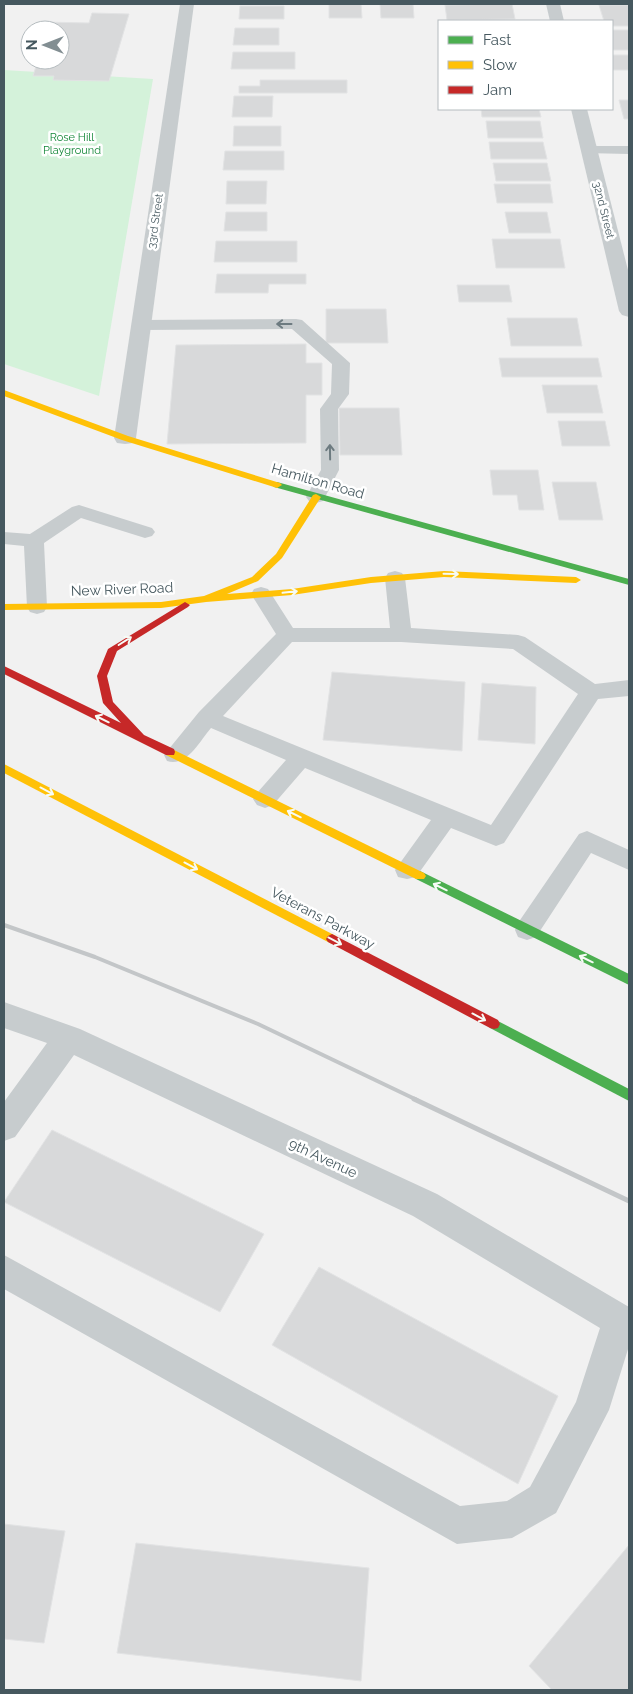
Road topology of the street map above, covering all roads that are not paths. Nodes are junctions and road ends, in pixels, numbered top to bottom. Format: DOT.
graph roads {
  1 [pos="187,4"];
  2 [pos="553,4"];
  3 [pos="557,20"];
  4 [pos="579,110"];
  5 [pos="589,150"];
  6 [pos="629,150"];
  7 [pos="629,311"];
  8 [pos="141,324"];
  9 [pos="4,393"];
  10 [pos="125,438"];
  11 [pos="316,497"];
  12 [pos="145,532"];
  13 [pos="4,538"];
  14 [pos="34,540"];
  15 [pos="396,578"];
  16 [pos="629,583"];
  17 [pos="260,594"];
  18 [pos="206,599"];
  19 [pos="192,601"];
  20 [pos="4,607"];
  21 [pos="37,607"];
  22 [pos="287,635"];
  23 [pos="401,635"];
  24 [pos="4,670"];
  25 [pos="629,688"];
  26 [pos="591,692"];
  27 [pos="207,718"];
  28 [pos="141,738"];
  29 [pos="175,755"];
  30 [pos="301,757"];
  31 [pos="4,768"];
  32 [pos="264,800"];
  33 [pos="447,816"];
  34 [pos="629,861"];
  35 [pos="407,870"];
  36 [pos="527,930"];
  37 [pos="629,980"];
  38 [pos="4,1016"];
  39 [pos="69,1038"];
  40 [pos="629,1095"];
  41 [pos="4,1127"];
  42 [pos="4,1271"];
  43 [pos="625,1323"];
  1 -- 8 [label="street, 33rd Street"];
  2 -- 3 [label="street"];
  4 -- 5 [label="street, 32nd Street"];
  5 -- 6 [label="lane"];
  5 -- 7 [label="street, 32nd Street"];
  8 -- 10 [label="street, 33rd Street"];
  11 -- 8 [label="lane, one-way"];
  9 -- 10 [label="street, Hamilton Road"];
  10 -- 11 [label="street, Hamilton Road"];
  11 -- 16 [label="street, Hamilton Road"];
  11 -- 18 [label="street, New River Road"];
  12 -- 14 [label="lane"];
  13 -- 14 [label="lane"];
  14 -- 21 [label="lane"];
  15 -- 16 [label="street, one-way"];
  17 -- 15 [label="street, one-way"];
  15 -- 23 [label="lane"];
  17 -- 18 [label="street"];
  17 -- 22 [label="lane"];
  18 -- 19 [label="street, New River Road"];
  19 -- 21 [label="street, New River Road"];
  28 -- 19 [label="street, one-way"];
  20 -- 21 [label="street, New River Road"];
  22 -- 23 [label="lane"];
  22 -- 27 [label="lane"];
  23 -- 26 [label="lane"];
  28 -- 24 [label="street, one-way"];
  25 -- 26 [label="lane"];
  26 -- 33 [label="lane"];
  27 -- 29 [label="lane"];
  27 -- 30 [label="lane"];
  28 -- 29 [label="street"];
  29 -- 32 [label="street"];
  30 -- 32 [label="lane"];
  30 -- 33 [label="lane"];
  31 -- 40 [label="street, Veterans Parkway, one-way"];
  35 -- 32 [label="street, one-way"];
  33 -- 35 [label="lane"];
  34 -- 36 [label="lane"];
  36 -- 35 [label="street, one-way"];
  37 -- 36 [label="street, one-way"];
  38 -- 39 [label="street, 9th Avenue"];
  39 -- 41 [label="street"];
  39 -- 43 [label="street, 9th Avenue"];
  42 -- 43 [label="street"];
}
